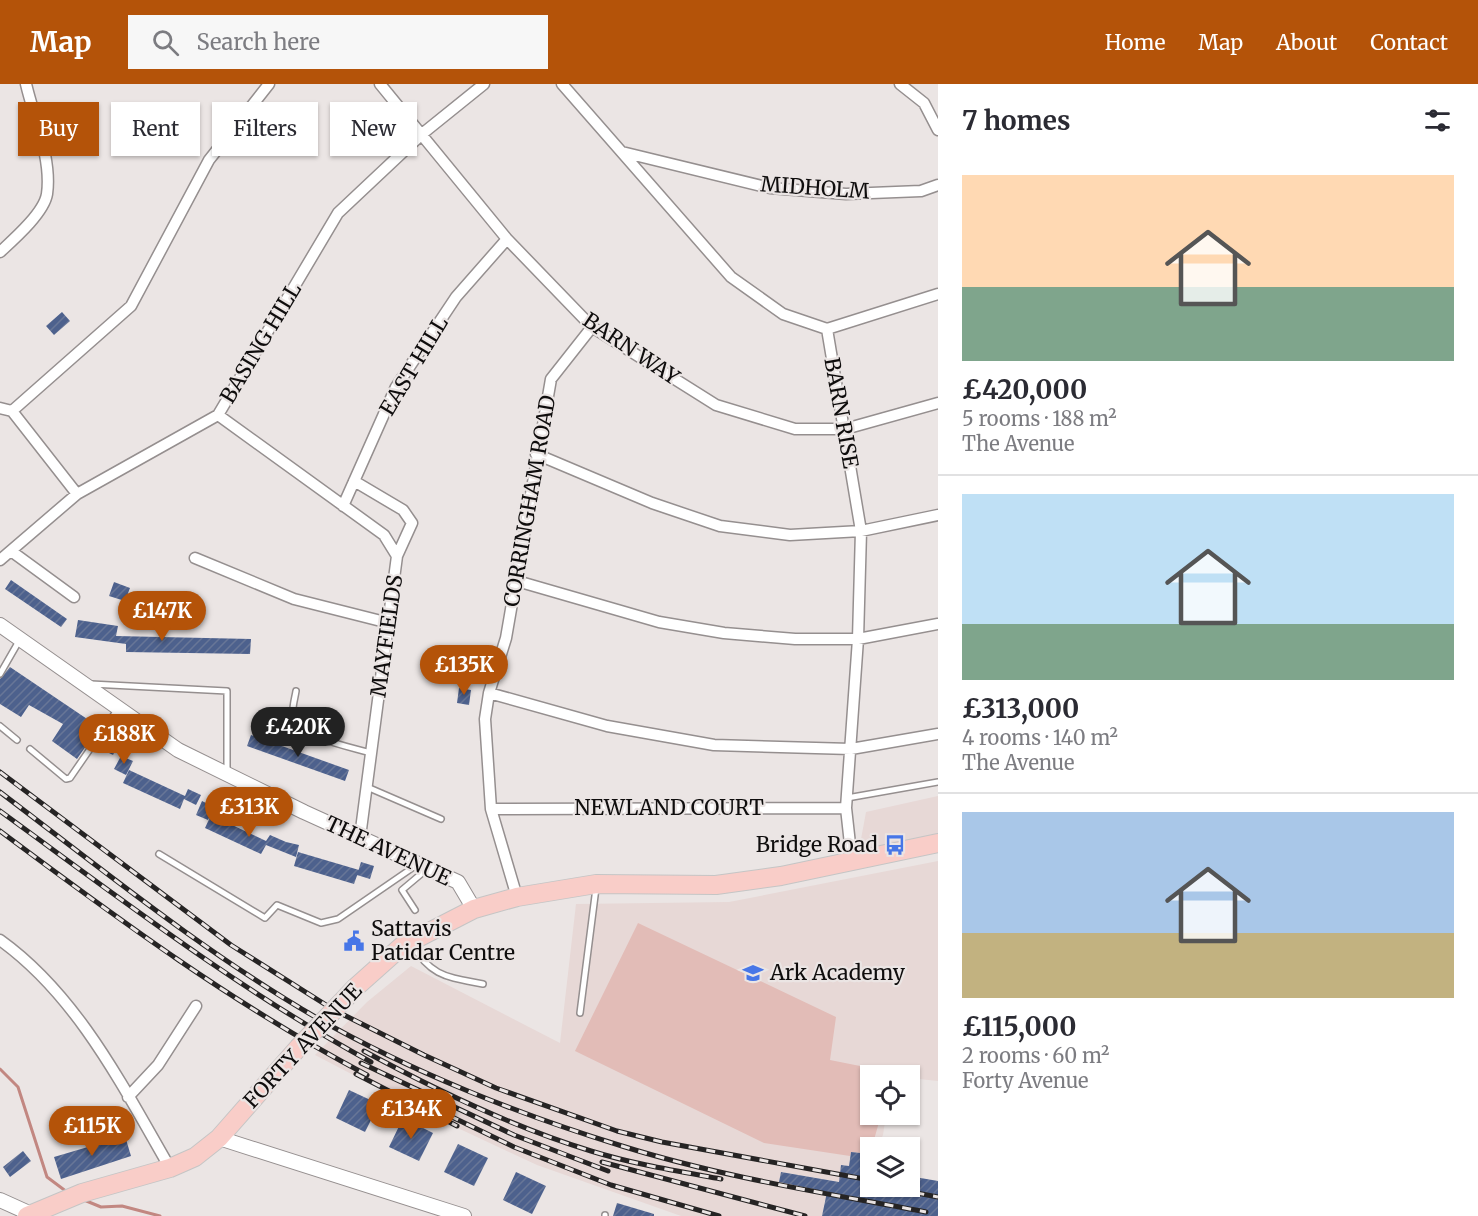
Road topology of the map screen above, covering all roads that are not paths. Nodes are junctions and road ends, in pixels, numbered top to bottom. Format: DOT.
graph roads {
  1 [pos="26,84"];
  2 [pos="269,84"];
  3 [pos="380,84"];
  4 [pos="484,84"];
  5 [pos="562,84"];
  6 [pos="900,84"];
  7 [pos="938,130"];
  8 [pos="422,134"];
  9 [pos="622,152"];
  10 [pos="938,185"];
  11 [pos="507,239"];
  12 [pos="0,252"];
  13 [pos="938,294"];
  14 [pos="592,327"];
  15 [pos="827,329"];
  16 [pos="938,403"];
  17 [pos="0,408"];
  18 [pos="12,411"];
  19 [pos="218,415"];
  20 [pos="845,429"];
  21 [pos="536,454"];
  22 [pos="354,481"];
  23 [pos="77,494"];
  24 [pos="343,506"];
  25 [pos="938,515"];
  26 [pos="861,531"];
  27 [pos="11,551"];
  28 [pos="398,556"];
  29 [pos="195,558"];
  30 [pos="0,560"];
  31 [pos="517,581"];
  32 [pos="74,597"];
  33 [pos="389,623"];
  34 [pos="938,624"];
  35 [pos="0,625"];
  36 [pos="20,639"];
  37 [pos="858,639"];
  38 [pos="0,674"];
  39 [pos="82,683"];
  40 [pos="296,691"];
  41 [pos="489,693"];
  42 [pos="118,709"];
  43 [pos="0,726"];
  44 [pos="938,734"];
  45 [pos="17,740"];
  46 [pos="30,749"];
  47 [pos="851,750"];
  48 [pos="371,753"];
  49 [pos="227,775"];
  50 [pos="938,783"];
  51 [pos="367,787"];
  52 [pos="847,803"];
  53 [pos="491,808"];
  54 [pos="441,819"];
  55 [pos="360,837"];
  56 [pos="938,843"];
  57 [pos="159,854"];
  58 [pos="852,862"];
  59 [pos="424,866"];
  60 [pos="596,884"];
  61 [pos="517,897"];
  62 [pos="474,909"];
  63 [pos="415,910"];
  64 [pos="0,940"];
  65 [pos="411,942"];
  66 [pos="483,984"];
  67 [pos="196,1006"];
  68 [pos="580,1013"];
  69 [pos="128,1097"];
  70 [pos="219,1138"];
  71 [pos="170,1168"];
  72 [pos="1,1205"];
  73 [pos="38,1213"];
  74 [pos="464,1216"];
  1 -- 12 [label="street"];
  2 -- 18 [label="street"];
  3 -- 8 [label="street, BARN WAY"];
  4 -- 8 [label="street, BASING HILL"];
  5 -- 9 [label="street, BARN RISE"];
  6 -- 7 [label="street"];
  8 -- 11 [label="street, BARN WAY"];
  8 -- 19 [label="street, BASING HILL"];
  9 -- 10 [label="street, MIDHOLM"];
  9 -- 15 [label="street, BARN RISE"];
  11 -- 14 [label="street, BARN WAY"];
  11 -- 22 [label="street, EAST HILL"];
  13 -- 15 [label="street"];
  14 -- 20 [label="street, BARN WAY"];
  14 -- 21 [label="street, CORRINGHAM ROAD"];
  15 -- 20 [label="street, BARN RISE"];
  16 -- 20 [label="street, BARN WAY"];
  17 -- 18 [label="street"];
  18 -- 23 [label="street"];
  19 -- 23 [label="street, BASING HILL"];
  19 -- 24 [label="street, MAYFIELDS"];
  20 -- 26 [label="street, BARN RISE"];
  21 -- 26 [label="street"];
  21 -- 31 [label="street, CORRINGHAM ROAD"];
  22 -- 24 [label="street, EAST HILL"];
  22 -- 28 [label="street"];
  23 -- 27 [label="street, BASING HILL"];
  24 -- 28 [label="street, MAYFIELDS"];
  25 -- 26 [label="street"];
  26 -- 37 [label="street, BARN RISE"];
  27 -- 30 [label="street, BASING HILL"];
  27 -- 32 [label="street"];
  28 -- 33 [label="street, MAYFIELDS"];
  29 -- 33 [label="street"];
  31 -- 37 [label="street"];
  31 -- 41 [label="street, CORRINGHAM ROAD"];
  33 -- 48 [label="street, MAYFIELDS"];
  34 -- 37 [label="street"];
  35 -- 36 [label="street, THE AVENUE"];
  36 -- 38 [label="lane"];
  36 -- 39 [label="street, THE AVENUE"];
  37 -- 47 [label="street, BARN RISE"];
  39 -- 42 [label="street, THE AVENUE"];
  39 -- 49 [label="lane"];
  40 -- 48 [label="lane"];
  41 -- 47 [label="street"];
  41 -- 53 [label="street, CORRINGHAM ROAD"];
  42 -- 46 [label="lane"];
  42 -- 49 [label="street, THE AVENUE"];
  43 -- 45 [label="lane"];
  44 -- 47 [label="street"];
  47 -- 52 [label="street, BARN RISE"];
  48 -- 51 [label="street, MAYFIELDS"];
  49 -- 55 [label="street, THE AVENUE"];
  50 -- 52 [label="lane"];
  51 -- 54 [label="lane"];
  51 -- 55 [label="street, MAYFIELDS"];
  52 -- 53 [label="street, NEWLAND COURT"];
  52 -- 58 [label="street, BARN RISE"];
  53 -- 61 [label="street, CORRINGHAM ROAD"];
  55 -- 59 [label="street, THE AVENUE"];
  56 -- 58 [label="main road, FORTY AVENUE"];
  57 -- 59 [label="lane"];
  58 -- 60 [label="main road, FORTY AVENUE"];
  59 -- 62 [label="street, THE AVENUE"];
  59 -- 63 [label="lane"];
  60 -- 61 [label="main road, FORTY AVENUE"];
  60 -- 68 [label="lane"];
  61 -- 62 [label="main road, FORTY AVENUE"];
  62 -- 65 [label="main road, FORTY AVENUE"];
  64 -- 69 [label="street"];
  65 -- 66 [label="lane"];
  65 -- 70 [label="main road, FORTY AVENUE, bridge"];
  67 -- 69 [label="street"];
  69 -- 71 [label="street"];
  70 -- 71 [label="main road, FORTY AVENUE"];
  70 -- 74 [label="street"];
  71 -- 73 [label="main road, FORTY AVENUE"];
  72 -- 73 [label="street"];
}
